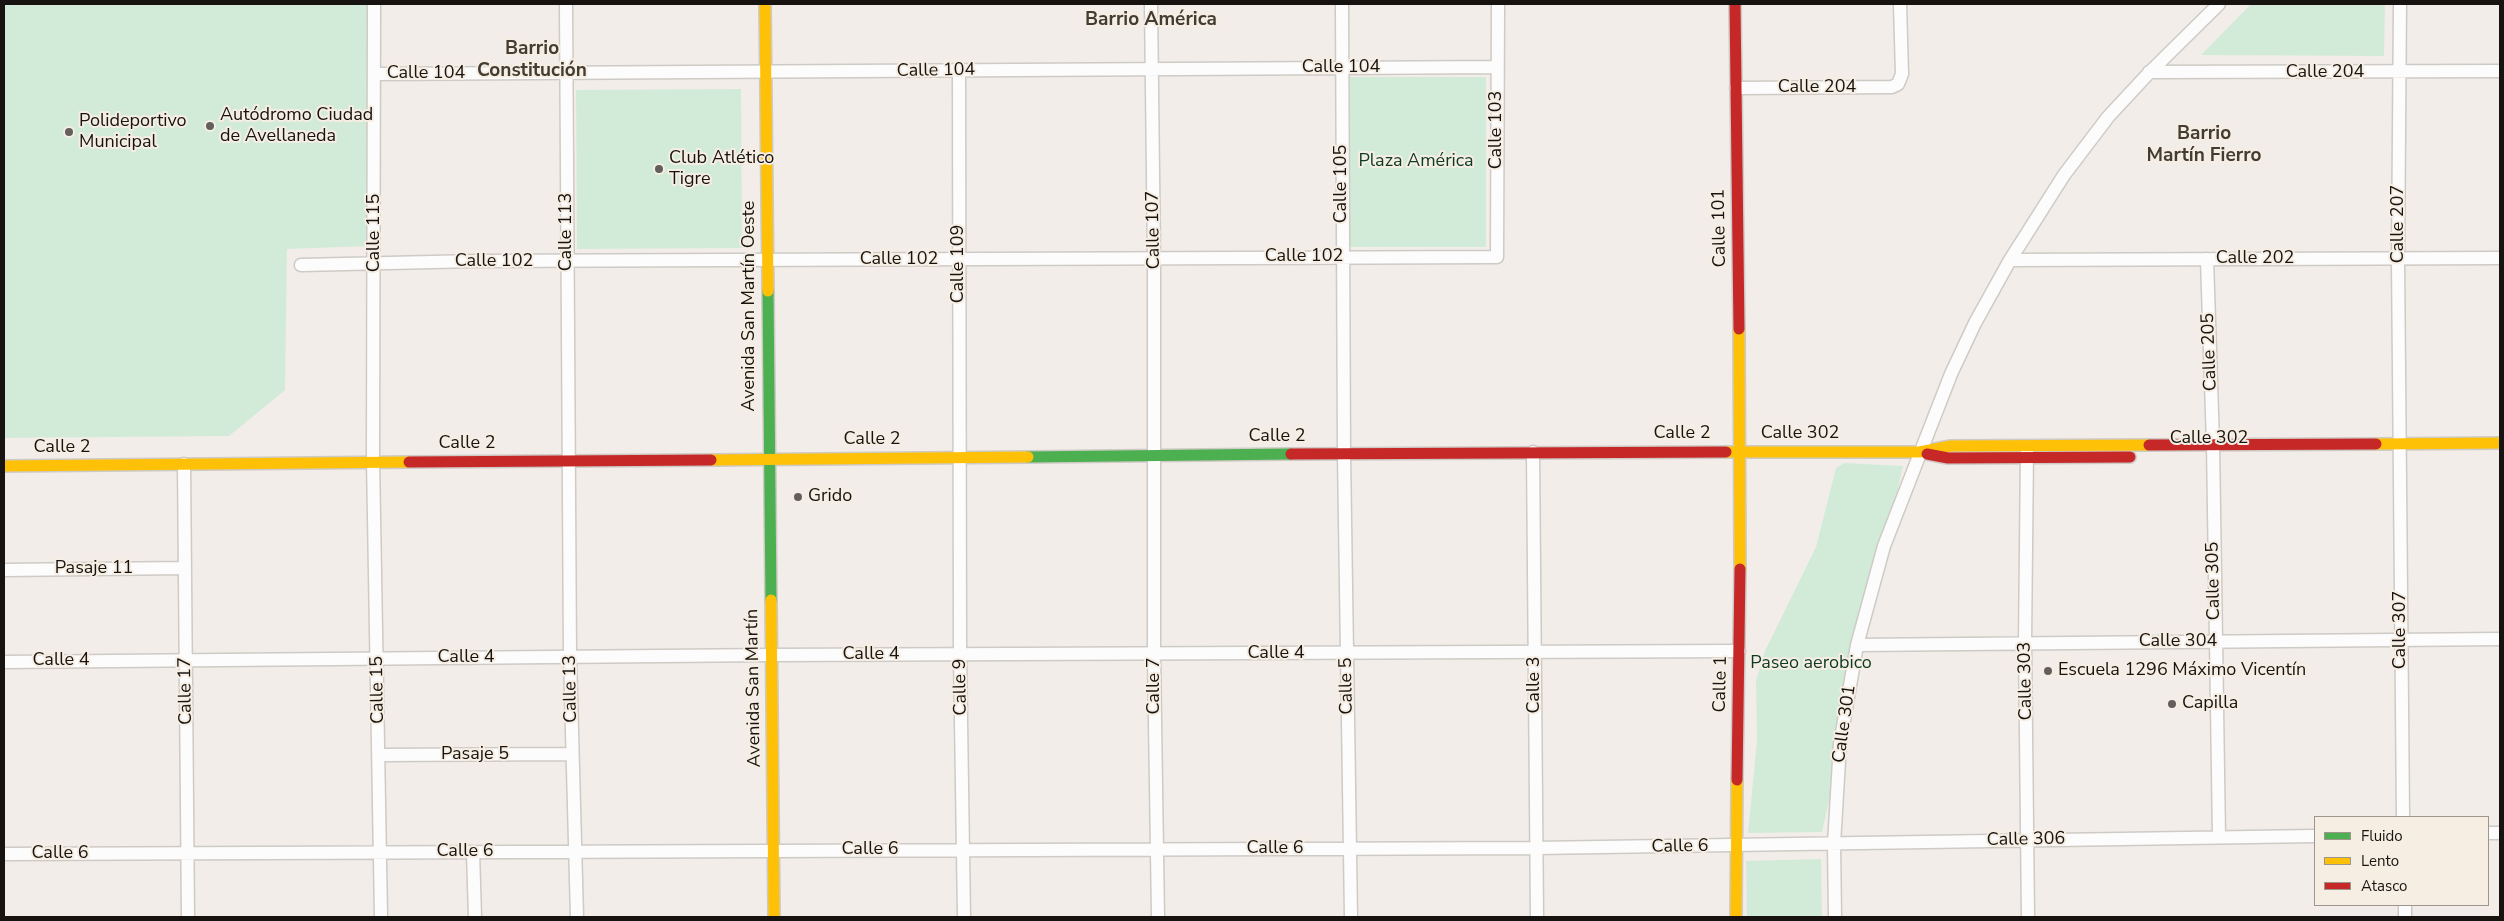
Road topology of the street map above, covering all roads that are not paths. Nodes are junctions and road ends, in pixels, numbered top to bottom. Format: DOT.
graph roads {
  1 [pos="374,4"];
  2 [pos="566,4"];
  3 [pos="765,4"];
  4 [pos="1150,4"];
  5 [pos="1342,4"];
  6 [pos="1498,4"];
  7 [pos="1735,4"];
  8 [pos="1900,4"];
  9 [pos="2218,4"];
  10 [pos="2400,4"];
  11 [pos="1498,67"];
  12 [pos="1152,68"];
  13 [pos="1341,68"];
  14 [pos="959,70"];
  15 [pos="2500,71"];
  16 [pos="766,72"];
  17 [pos="2149,72"];
  18 [pos="2400,72"];
  19 [pos="566,73"];
  20 [pos="375,74"];
  21 [pos="1736,88"];
  22 [pos="1343,257"];
  23 [pos="1497,257"];
  24 [pos="1154,258"];
  25 [pos="2500,258"];
  26 [pos="2207,259"];
  27 [pos="2398,259"];
  28 [pos="959,260"];
  29 [pos="2010,260"];
  30 [pos="375,262"];
  31 [pos="568,262"];
  32 [pos="767,262"];
  33 [pos="301,264"];
  34 [pos="2500,443"];
  35 [pos="2400,449"];
  36 [pos="2213,450"];
  37 [pos="1741,451"];
  38 [pos="2027,451"];
  39 [pos="1533,452"];
  40 [pos="1919,452"];
  41 [pos="1344,454"];
  42 [pos="2500,454"];
  43 [pos="1154,455"];
  44 [pos="960,457"];
  45 [pos="769,458"];
  46 [pos="570,461"];
  47 [pos="373,462"];
  48 [pos="184,464"];
  49 [pos="4,466"];
  50 [pos="184,568"];
  51 [pos="4,570"];
  52 [pos="2500,639"];
  53 [pos="2400,640"];
  54 [pos="2214,642"];
  55 [pos="2025,644"];
  56 [pos="1857,645"];
  57 [pos="1739,651"];
  58 [pos="1535,652"];
  59 [pos="1347,653"];
  60 [pos="960,654"];
  61 [pos="771,655"];
  62 [pos="1154,655"];
  63 [pos="570,657"];
  64 [pos="378,659"];
  65 [pos="185,660"];
  66 [pos="4,662"];
  67 [pos="572,754"];
  68 [pos="379,755"];
  69 [pos="2403,816"];
  70 [pos="2314,836"];
  71 [pos="2219,837"];
  72 [pos="2027,840"];
  73 [pos="1834,844"];
  74 [pos="1737,846"];
  75 [pos="1536,848"];
  76 [pos="1350,849"];
  77 [pos="964,850"];
  78 [pos="1156,850"];
  79 [pos="773,851"];
  80 [pos="473,852"];
  81 [pos="574,852"];
  82 [pos="381,853"];
  83 [pos="4,854"];
  84 [pos="188,854"];
  85 [pos="188,917"];
  86 [pos="381,917"];
  87 [pos="475,917"];
  88 [pos="576,917"];
  89 [pos="774,917"];
  90 [pos="964,917"];
  91 [pos="1158,917"];
  92 [pos="1351,917"];
  93 [pos="1537,917"];
  94 [pos="1736,917"];
  95 [pos="1835,917"];
  96 [pos="2028,917"];
  1 -- 20 [label="street, Calle 115"];
  2 -- 19 [label="street, Calle 113"];
  3 -- 16 [label="street, Avenida San Martín Oeste"];
  4 -- 12 [label="street, Calle 107"];
  5 -- 13 [label="street, Calle 105"];
  6 -- 11 [label="street, Calle 103"];
  7 -- 21 [label="street, Calle 101"];
  8 -- 21 [label="street, Calle 204"];
  9 -- 17 [label="street, Calle 301"];
  10 -- 18 [label="street, Calle 207"];
  11 -- 13 [label="street, Calle 104"];
  11 -- 23 [label="street, Calle 103"];
  12 -- 13 [label="street, Calle 104"];
  12 -- 14 [label="street, Calle 104"];
  12 -- 24 [label="street, Calle 107"];
  13 -- 22 [label="street, Calle 105"];
  14 -- 16 [label="street, Calle 104"];
  14 -- 28 [label="street, Calle 109"];
  15 -- 18 [label="street, Calle 204"];
  16 -- 19 [label="street, Calle 104"];
  16 -- 32 [label="street, Avenida San Martín Oeste"];
  17 -- 18 [label="street, Calle 204"];
  17 -- 29 [label="street, Calle 301"];
  18 -- 27 [label="street, Calle 207"];
  19 -- 20 [label="street, Calle 104"];
  19 -- 31 [label="street, Calle 113"];
  20 -- 30 [label="street, Calle 115"];
  21 -- 37 [label="street, Calle 101"];
  22 -- 23 [label="street, Calle 102"];
  22 -- 24 [label="street, Calle 102"];
  22 -- 41 [label="street, Calle 105"];
  24 -- 28 [label="street, Calle 102"];
  24 -- 43 [label="street, Calle 107"];
  25 -- 27 [label="street, Calle 202"];
  26 -- 27 [label="street, Calle 202"];
  26 -- 29 [label="street, Calle 202"];
  26 -- 36 [label="street, Calle 205"];
  27 -- 35 [label="street, Calle 207"];
  28 -- 32 [label="street, Calle 102"];
  28 -- 44 [label="street, Calle 109"];
  29 -- 40 [label="street, Calle 301"];
  30 -- 31 [label="street, Calle 102"];
  30 -- 33 [label="street, Calle 102"];
  30 -- 47 [label="street, Calle 115"];
  31 -- 32 [label="street, Calle 102"];
  31 -- 46 [label="street, Calle 113"];
  32 -- 45 [label="street, Avenida San Martín Oeste"];
  34 -- 35 [label="street, Calle 302"];
  35 -- 36 [label="street, Calle 302"];
  35 -- 42 [label="street, Calle 302"];
  35 -- 53 [label="street, Calle 307"];
  36 -- 38 [label="street, Calle 302"];
  36 -- 54 [label="street, Calle 305"];
  37 -- 39 [label="street, Calle 2"];
  37 -- 40 [label="street, Calle 302"];
  37 -- 57 [label="street, Calle 1"];
  38 -- 40 [label="street, Calle 302"];
  38 -- 55 [label="street, Calle 303"];
  39 -- 41 [label="street, Calle 2"];
  39 -- 58 [label="street, Calle 3"];
  40 -- 56 [label="street, Calle 301"];
  41 -- 43 [label="street, Calle 2"];
  41 -- 59 [label="street, Calle 5"];
  43 -- 44 [label="street, Calle 2"];
  43 -- 62 [label="street, Calle 7"];
  44 -- 45 [label="street, Calle 2"];
  44 -- 60 [label="street, Calle 9"];
  45 -- 46 [label="street, Calle 2"];
  45 -- 61 [label="street, Avenida San Martín"];
  46 -- 47 [label="street, Calle 2"];
  46 -- 63 [label="street, Calle 13"];
  47 -- 48 [label="street, Calle 2"];
  47 -- 64 [label="street, Calle 15"];
  48 -- 49 [label="street, Calle 2"];
  48 -- 50 [label="street, Calle 17"];
  50 -- 51 [label="street, Pasaje 11"];
  50 -- 65 [label="street, Calle 17"];
  52 -- 53 [label="street, Calle 304"];
  53 -- 54 [label="street, Calle 304"];
  53 -- 69 [label="street, Calle 307"];
  54 -- 55 [label="street, Calle 304"];
  54 -- 71 [label="street, Calle 305"];
  55 -- 56 [label="street, Calle 304"];
  55 -- 72 [label="street, Calle 303"];
  56 -- 73 [label="street, Calle 301"];
  57 -- 58 [label="street, Calle 4"];
  57 -- 74 [label="street, Calle 1"];
  58 -- 59 [label="street, Calle 4"];
  58 -- 75 [label="street, Calle 3"];
  59 -- 62 [label="street, Calle 4"];
  59 -- 76 [label="street, Calle 5"];
  60 -- 61 [label="street, Calle 4"];
  60 -- 62 [label="street, Calle 4"];
  60 -- 77 [label="street, Calle 9"];
  61 -- 63 [label="street, Calle 4"];
  61 -- 79 [label="street, Avenida San Martín"];
  62 -- 78 [label="street, Calle 7"];
  63 -- 64 [label="street, Calle 4"];
  63 -- 67 [label="street, Calle 13"];
  64 -- 65 [label="street, Calle 4"];
  64 -- 68 [label="street, Calle 15"];
  65 -- 66 [label="street, Calle 4"];
  65 -- 84 [label="street, Calle 17"];
  67 -- 68 [label="street, Pasaje 5"];
  67 -- 81 [label="street, Calle 13"];
  68 -- 82 [label="street, Calle 15"];
  70 -- 71 [label="street, Calle 306"];
  71 -- 72 [label="street, Calle 306"];
  72 -- 73 [label="street, Calle 306"];
  72 -- 96 [label="street, Calle 303"];
  73 -- 74 [label="street, Calle 306"];
  73 -- 95 [label="street, Calle 301"];
  74 -- 75 [label="street, Calle 6"];
  74 -- 94 [label="street, Calle 1"];
  75 -- 76 [label="street, Calle 6"];
  75 -- 93 [label="street, Calle 3"];
  76 -- 78 [label="street, Calle 6"];
  76 -- 92 [label="street, Calle 5"];
  77 -- 78 [label="street, Calle 6"];
  77 -- 79 [label="street, Calle 6"];
  77 -- 90 [label="street, Calle 9"];
  78 -- 91 [label="street, Calle 7"];
  79 -- 81 [label="street, Calle 6"];
  79 -- 89 [label="street, Avenida San Martín"];
  80 -- 81 [label="street, Calle 6"];
  80 -- 82 [label="street, Calle 6"];
  80 -- 87 [label="street"];
  81 -- 88 [label="street, Calle 13"];
  82 -- 84 [label="street, Calle 6"];
  82 -- 86 [label="street, Calle 15"];
  83 -- 84 [label="street, Calle 6"];
  84 -- 85 [label="street, Calle 17"];
}
